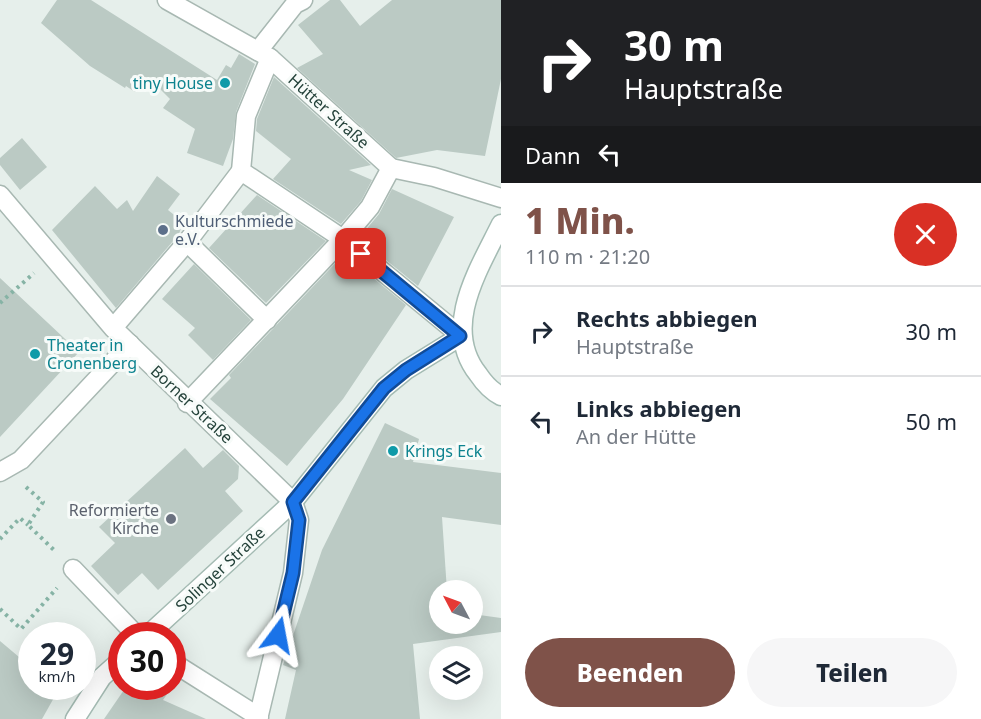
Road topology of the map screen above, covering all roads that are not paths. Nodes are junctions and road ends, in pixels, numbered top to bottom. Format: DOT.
graph roads {
  1 [pos="167,0"];
  2 [pos="303,0"];
  3 [pos="264,55"];
  4 [pos="391,168"];
  5 [pos="241,171"];
  6 [pos="0,195"];
  7 [pos="501,198"];
  8 [pos="501,224"];
  9 [pos="342,239"];
  10 [pos="187,242"];
  11 [pos="267,320"];
  12 [pos="113,328"];
  13 [pos="460,336"];
  14 [pos="130,344"];
  15 [pos="501,396"];
  16 [pos="187,403"];
  17 [pos="0,472"];
  18 [pos="293,502"];
  19 [pos="73,569"];
  20 [pos="124,622"];
  21 [pos="162,622"];
  22 [pos="186,671"];
  23 [pos="108,672"];
  24 [pos="258,718"];
  25 [pos="75,719"];
  1 -- 3 [label="street, Hütter Straße"];
  2 -- 3 [label="street"];
  3 -- 4 [label="street, Hütter Straße"];
  3 -- 5 [label="street"];
  4 -- 7 [label="street"];
  4 -- 9 [label="street"];
  5 -- 9 [label="street"];
  5 -- 10 [label="street"];
  6 -- 12 [label="street, Borner Straße"];
  8 -- 13 [label="street"];
  9 -- 11 [label="street"];
  9 -- 13 [label="street"];
  10 -- 11 [label="street"];
  10 -- 12 [label="street"];
  11 -- 16 [label="street"];
  12 -- 14 [label="street, Borner Straße"];
  13 -- 15 [label="street"];
  13 -- 18 [label="street, Solinger Straße"];
  14 -- 16 [label="street, Borner Straße"];
  14 -- 17 [label="street"];
  16 -- 18 [label="street, Borner Straße"];
  18 -- 21 [label="street, Solinger Straße"];
  18 -- 24 [label="street"];
  19 -- 20 [label="street"];
  22 -- 24 [label="street"];
  23 -- 25 [label="street"];
}
